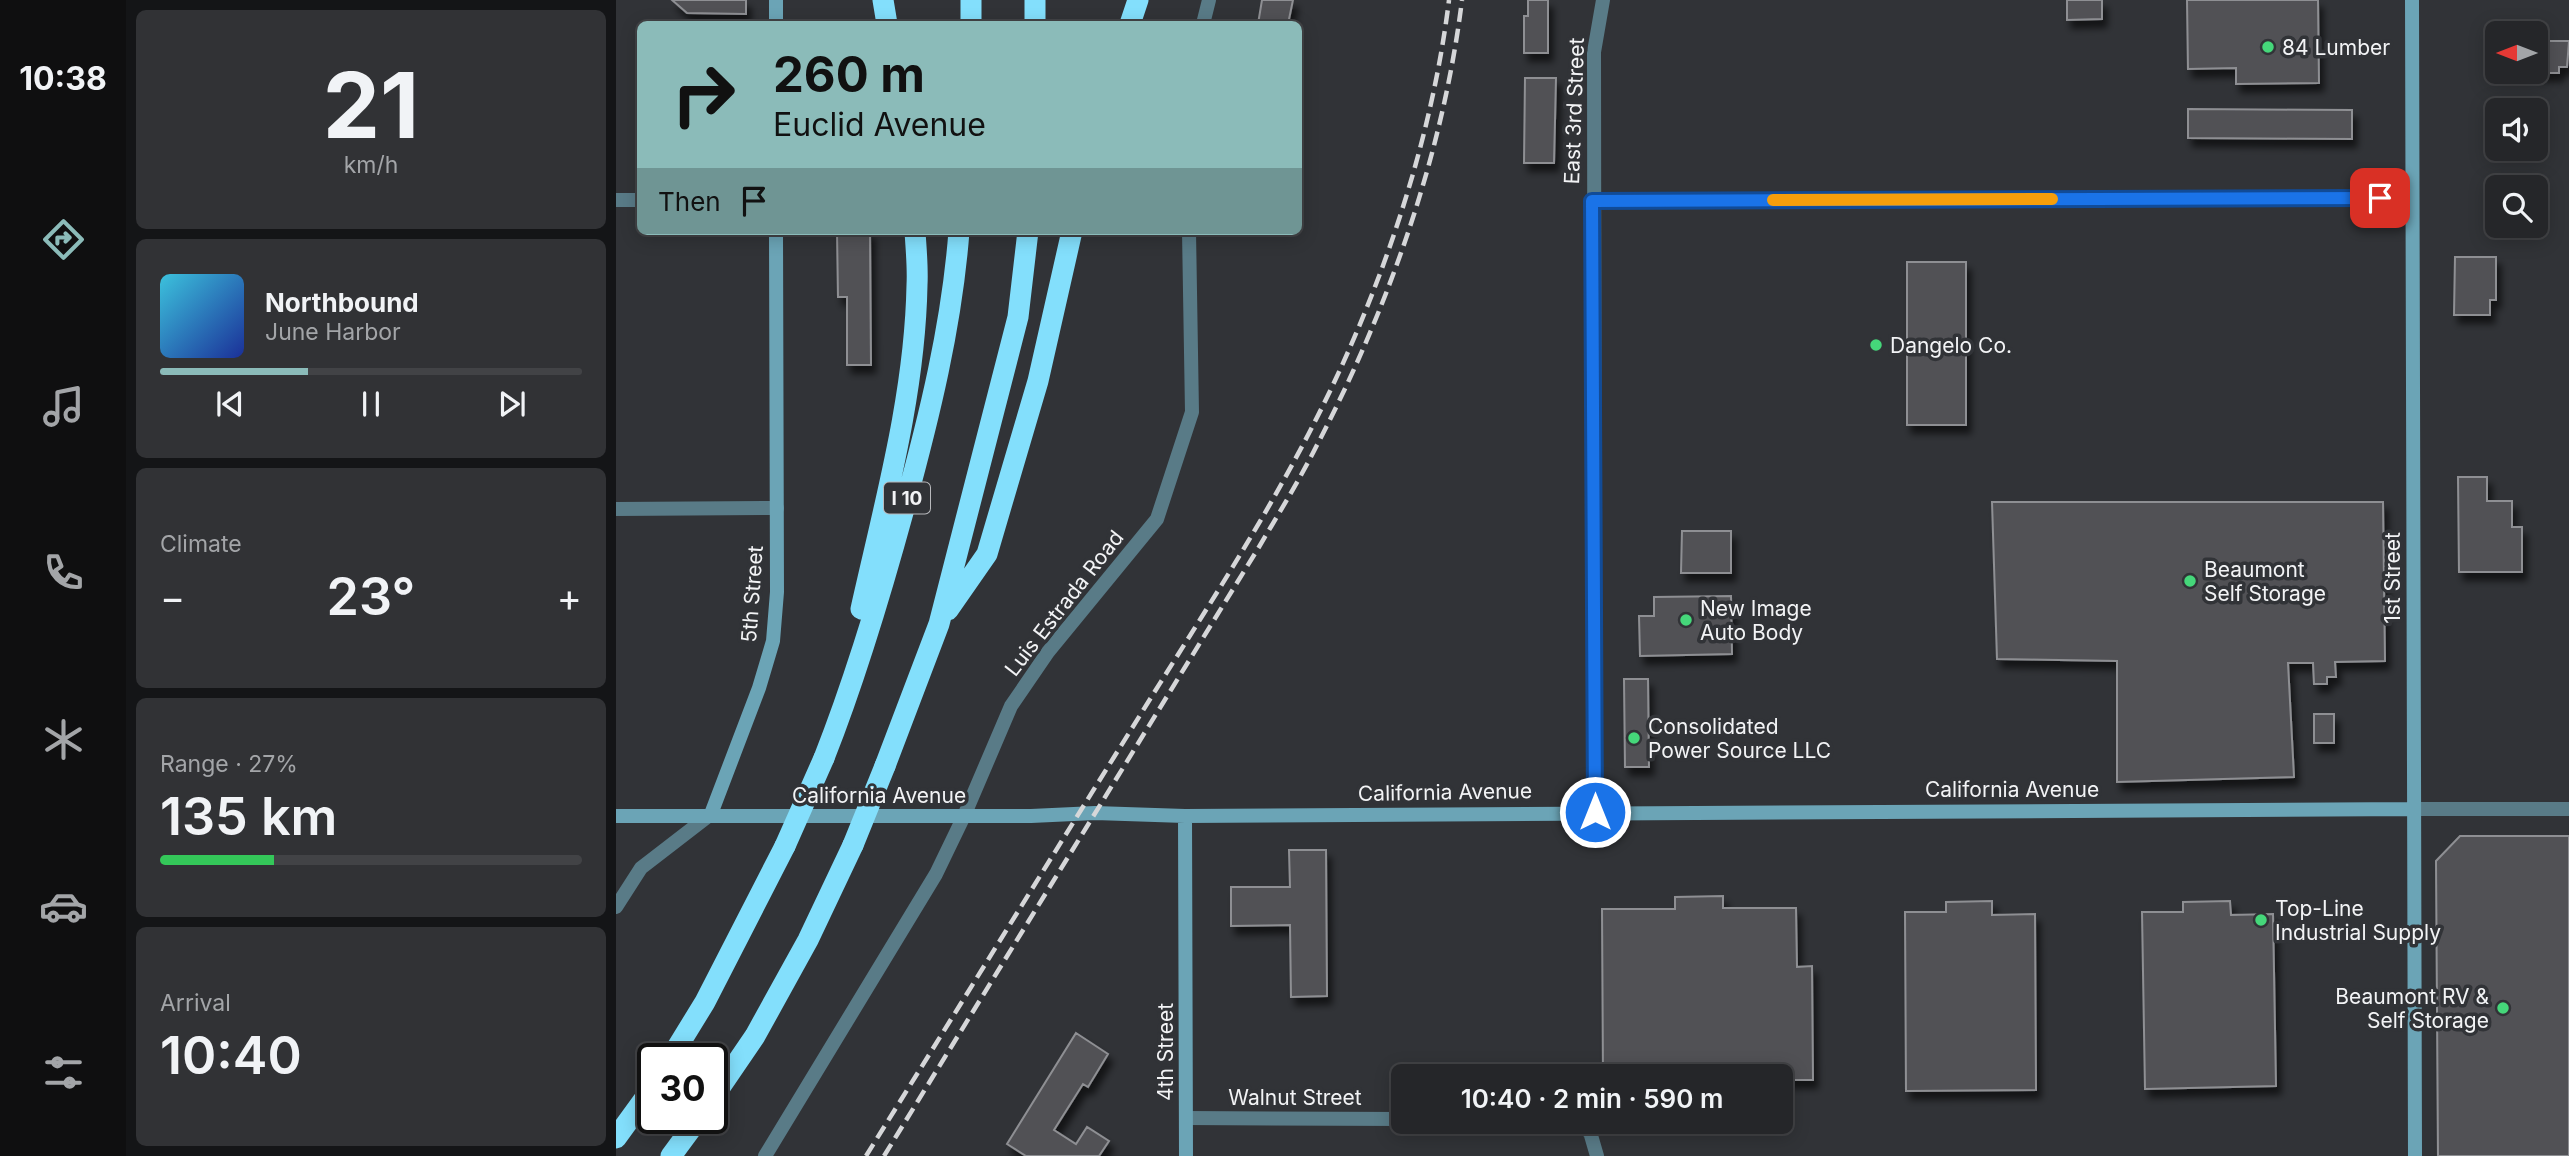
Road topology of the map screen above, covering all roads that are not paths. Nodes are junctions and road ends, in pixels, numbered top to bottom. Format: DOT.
graph roads {
  1 [pos="776,0"];
  2 [pos="883,0"];
  3 [pos="971,0"];
  4 [pos="1035,0"];
  5 [pos="1138,0"];
  6 [pos="1209,0"];
  7 [pos="1603,0"];
  8 [pos="2412,0"];
  9 [pos="776,21"];
  10 [pos="886,21"];
  11 [pos="971,21"];
  12 [pos="1035,21"];
  13 [pos="1131,21"];
  14 [pos="1204,21"];
  15 [pos="2412,198"];
  16 [pos="616,200"];
  17 [pos="637,200"];
  18 [pos="1592,201"];
  19 [pos="776,235"];
  20 [pos="915,235"];
  21 [pos="958,235"];
  22 [pos="1028,235"];
  23 [pos="1071,235"];
  24 [pos="1189,235"];
  25 [pos="777,508"];
  26 [pos="616,509"];
  27 [pos="939,624"];
  28 [pos="835,730"];
  29 [pos="2414,809"];
  30 [pos="2569,809"];
  31 [pos="1595,812"];
  32 [pos="711,814"];
  33 [pos="616,816"];
  34 [pos="964,816"];
  35 [pos="1185,816"];
  36 [pos="616,907"];
  37 [pos="680,1043"];
  38 [pos="728,1075"];
  39 [pos="637,1109"];
  40 [pos="1186,1118"];
  41 [pos="1391,1119"];
  42 [pos="687,1134"];
  43 [pos="1591,1134"];
  44 [pos="616,1138"];
  45 [pos="671,1156"];
  46 [pos="765,1156"];
  47 [pos="1186,1156"];
  48 [pos="1597,1156"];
  49 [pos="2415,1156"];
  1 -- 9 [label="street"];
  2 -- 10 [label="highway"];
  3 -- 11 [label="highway"];
  4 -- 12 [label="highway"];
  5 -- 13 [label="highway"];
  6 -- 14 [label="street"];
  7 -- 18 [label="street, East 3rd Street"];
  8 -- 15 [label="street, 1st Street"];
  15 -- 18 [label="street"];
  15 -- 29 [label="street, 1st Street"];
  16 -- 17 [label="street"];
  18 -- 31 [label="street, East 3rd Street"];
  19 -- 25 [label="street, 5th Street"];
  20 -- 28 [label="highway"];
  21 -- 28 [label="highway, I 10"];
  22 -- 27 [label="highway"];
  23 -- 27 [label="highway"];
  24 -- 34 [label="street, Luis Estrada Road"];
  25 -- 26 [label="street"];
  25 -- 32 [label="street, 5th Street"];
  27 -- 38 [label="highway, bridge"];
  28 -- 37 [label="highway, I 10, bridge"];
  29 -- 30 [label="street, California Avenue"];
  29 -- 31 [label="street, California Avenue"];
  29 -- 49 [label="street, 1st Street"];
  31 -- 35 [label="street, California Avenue"];
  32 -- 33 [label="street, California Avenue"];
  32 -- 34 [label="street, California Avenue"];
  32 -- 36 [label="street"];
  34 -- 35 [label="street, California Avenue"];
  34 -- 46 [label="street, Luis Estrada Road"];
  35 -- 40 [label="street, 4th Street"];
  39 -- 44 [label="highway"];
  40 -- 41 [label="street, Walnut Street"];
  40 -- 47 [label="street, 4th Street"];
  42 -- 45 [label="highway"];
  43 -- 48 [label="street"];
}
